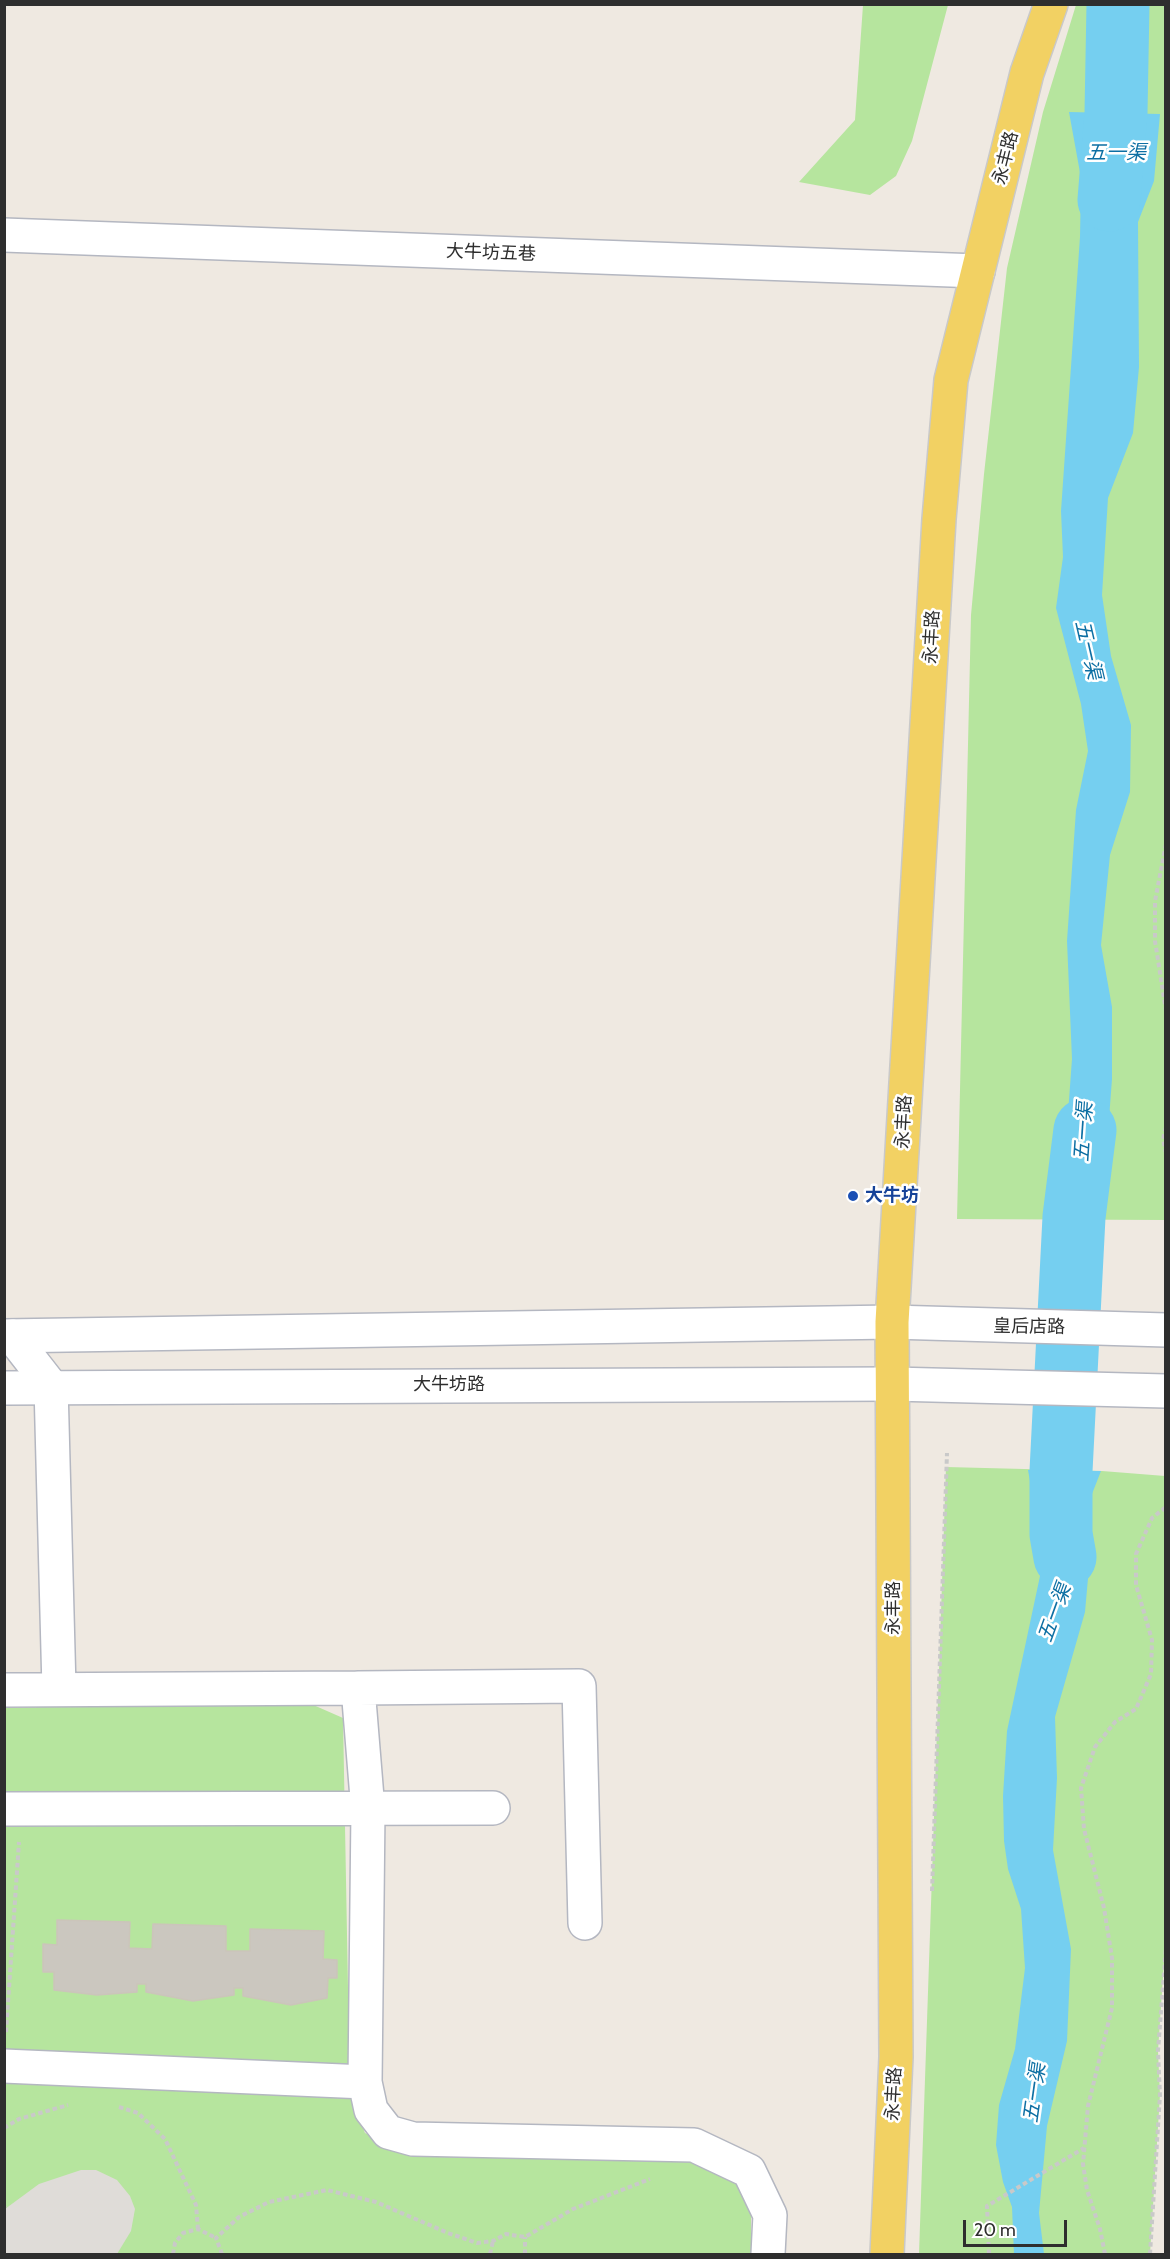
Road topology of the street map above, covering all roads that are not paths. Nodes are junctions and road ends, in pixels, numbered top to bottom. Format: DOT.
graph roads {
  1 [pos="1051,4"];
  2 [pos="4,235"];
  3 [pos="978,272"];
  4 [pos="892,1322"];
  5 [pos="1166,1330"];
  6 [pos="8,1336"];
  7 [pos="893,1384"];
  8 [pos="51,1386"];
  9 [pos="4,1388"];
  10 [pos="1166,1391"];
  11 [pos="358,1688"];
  12 [pos="59,1689"];
  13 [pos="4,1690"];
  14 [pos="493,1808"];
  15 [pos="13,1809"];
  16 [pos="368,1810"];
  17 [pos="585,1923"];
  18 [pos="5,2050"];
  19 [pos="365,2082"];
  20 [pos="768,2254"];
  21 [pos="887,2254"];
  1 -- 3 [label="main road, 永丰路"];
  2 -- 3 [label="street, 大牛坊五巷"];
  3 -- 4 [label="main road, 永丰路"];
  4 -- 5 [label="street, 皇后店路"];
  4 -- 6 [label="street"];
  4 -- 7 [label="main road, 永丰路"];
  6 -- 8 [label="street"];
  7 -- 8 [label="street, 大牛坊路"];
  7 -- 10 [label="street"];
  7 -- 21 [label="main road, 永丰路"];
  8 -- 9 [label="street, 大牛坊路"];
  8 -- 12 [label="street"];
  11 -- 12 [label="street"];
  11 -- 16 [label="street"];
  11 -- 17 [label="street"];
  12 -- 13 [label="street"];
  14 -- 16 [label="street"];
  15 -- 16 [label="street"];
  16 -- 19 [label="street"];
  18 -- 19 [label="street"];
  19 -- 20 [label="street"];
}
